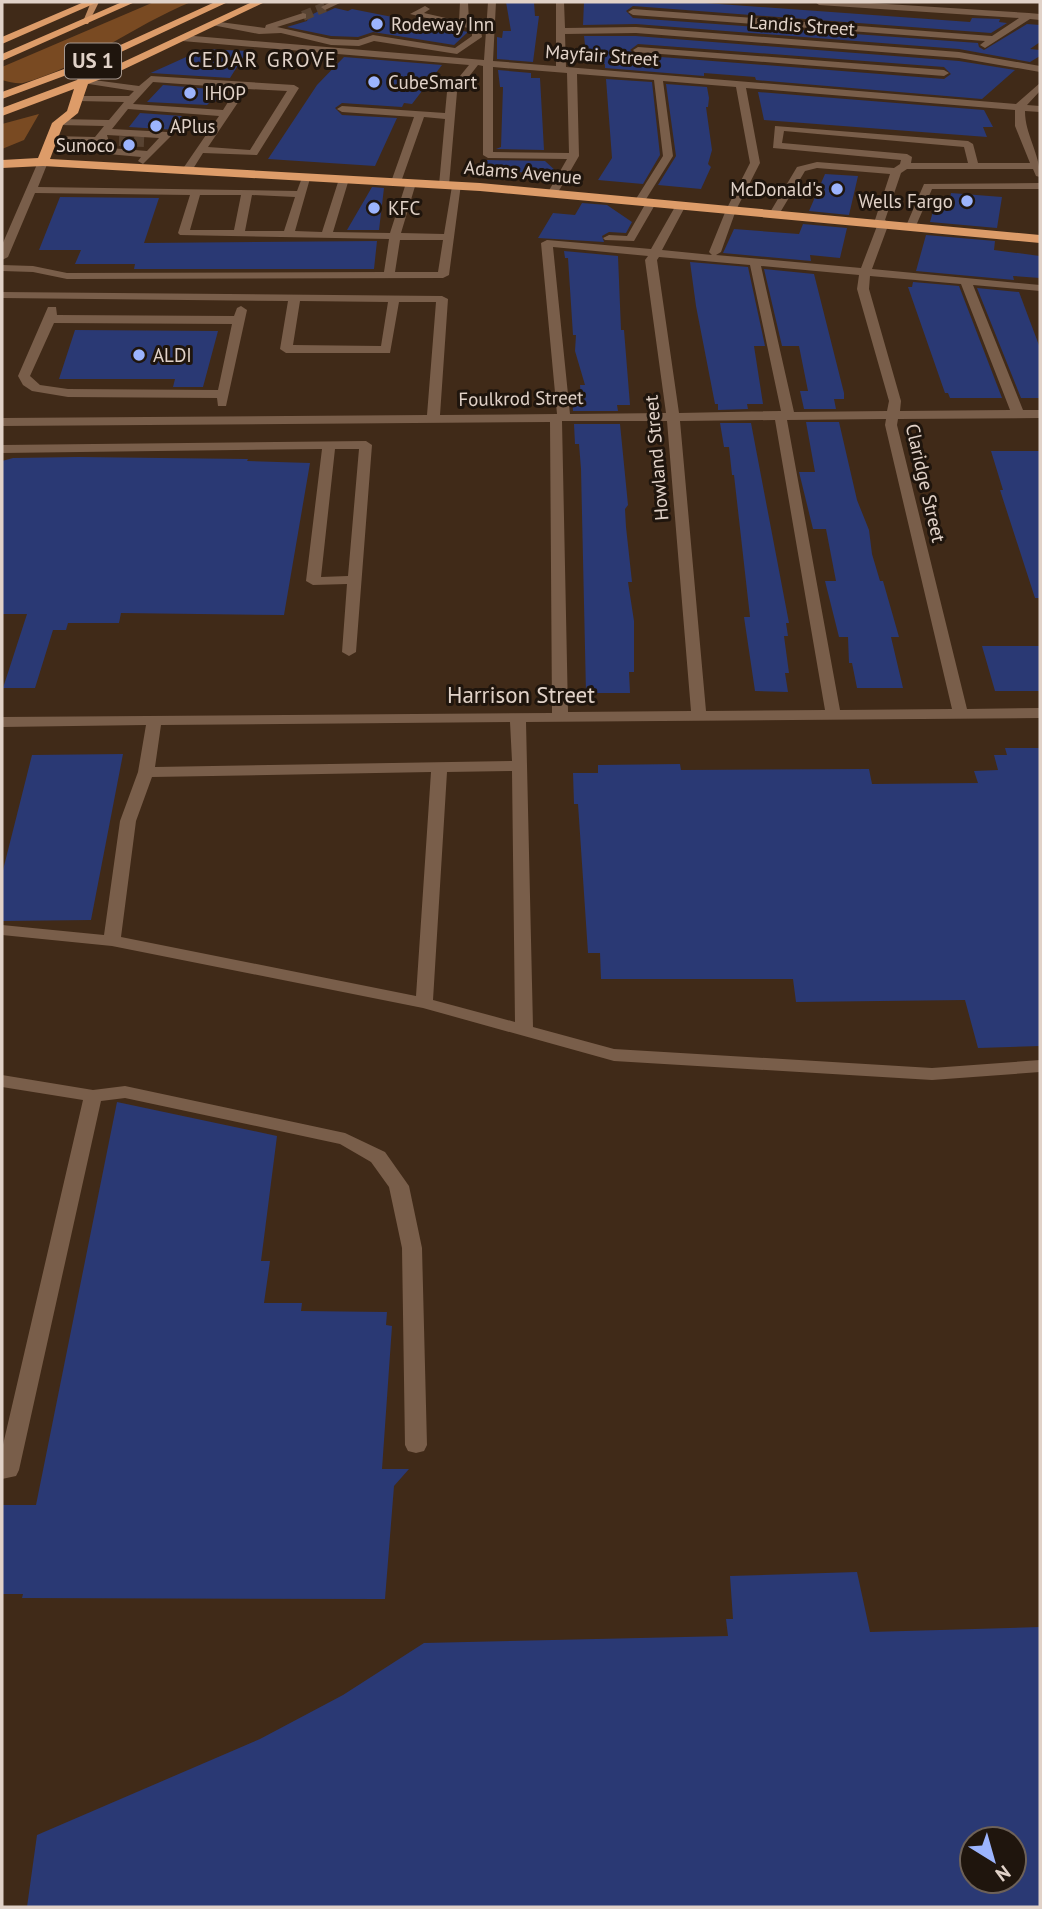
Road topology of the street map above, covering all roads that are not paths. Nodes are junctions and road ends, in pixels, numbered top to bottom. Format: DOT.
graph roads {
  1 [pos="94,2"];
  2 [pos="130,2"];
  3 [pos="223,2"];
  4 [pos="260,2"];
  5 [pos="338,2"];
  6 [pos="464,2"];
  7 [pos="492,2"];
  8 [pos="560,2"];
  9 [pos="819,2"];
  10 [pos="326,6"];
  11 [pos="633,7"];
  12 [pos="425,9"];
  13 [pos="303,16"];
  14 [pos="1028,16"];
  15 [pos="1040,17"];
  16 [pos="85,22"];
  17 [pos="212,24"];
  18 [pos="464,24"];
  19 [pos="636,30"];
  20 [pos="259,31"];
  21 [pos="561,31"];
  22 [pos="5,38"];
  23 [pos="182,38"];
  24 [pos="995,39"];
  25 [pos="638,50"];
  26 [pos="969,56"];
  27 [pos="2,58"];
  28 [pos="475,62"];
  29 [pos="87,64"];
  30 [pos="488,64"];
  31 [pos="1040,68"];
  32 [pos="561,70"];
  33 [pos="572,71"];
  34 [pos="944,73"];
  35 [pos="642,76"];
  36 [pos="658,77"];
  37 [pos="933,81"];
  38 [pos="86,82"];
  39 [pos="740,83"];
  40 [pos="244,86"];
  41 [pos="1040,86"];
  42 [pos="2,87"];
  43 [pos="142,89"];
  44 [pos="922,89"];
  45 [pos="19,90"];
  46 [pos="2,96"];
  47 [pos="911,97"];
  48 [pos="78,98"];
  49 [pos="129,103"];
  50 [pos="1020,106"];
  51 [pos="342,109"];
  52 [pos="1040,109"];
  53 [pos="2,112"];
  54 [pos="54,112"];
  55 [pos="225,113"];
  56 [pos="419,114"];
  57 [pos="450,116"];
  58 [pos="104,132"];
  59 [pos="51,140"];
  60 [pos="119,141"];
  61 [pos="145,142"];
  62 [pos="160,142"];
  63 [pos="1026,145"];
  64 [pos="1040,147"];
  65 [pos="200,150"];
  66 [pos="2,153"];
  67 [pos="150,154"];
  68 [pos="574,156"];
  69 [pos="43,162"];
  70 [pos="2,164"];
  71 [pos="974,166"];
  72 [pos="136,167"];
  73 [pos="900,168"];
  74 [pos="192,170"];
  75 [pos="1038,170"];
  76 [pos="307,177"];
  77 [pos="344,179"];
  78 [pos="396,182"];
  79 [pos="411,183"];
  80 [pos="450,185"];
  81 [pos="1040,186"];
  82 [pos="31,190"];
  83 [pos="191,191"];
  84 [pos="247,192"];
  85 [pos="302,194"];
  86 [pos="552,194"];
  87 [pos="645,202"];
  88 [pos="681,205"];
  89 [pos="731,210"];
  90 [pos="774,214"];
  91 [pos="882,223"];
  92 [pos="911,226"];
  93 [pos="239,234"];
  94 [pos="288,235"];
  95 [pos="327,235"];
  96 [pos="395,236"];
  97 [pos="585,236"];
  98 [pos="449,237"];
  99 [pos="1040,239"];
  100 [pos="715,252"];
  101 [pos="653,254"];
  102 [pos="2,257"];
  103 [pos="755,263"];
  104 [pos="2,268"];
  105 [pos="865,273"];
  106 [pos="389,275"];
  107 [pos="965,282"];
  108 [pos="1040,288"];
  109 [pos="2,295"];
  110 [pos="55,296"];
  111 [pos="244,297"];
  112 [pos="296,298"];
  113 [pos="394,298"];
  114 [pos="50,319"];
  115 [pos="239,320"];
  116 [pos="224,394"];
  117 [pos="893,414"];
  118 [pos="1018,414"];
  119 [pos="1040,414"];
  120 [pos="784,415"];
  121 [pos="672,416"];
  122 [pos="560,417"];
  123 [pos="433,418"];
  124 [pos="282,419"];
  125 [pos="342,419"];
  126 [pos="220,420"];
  127 [pos="202,421"];
  128 [pos="2,422"];
  129 [pos="335,445"];
  130 [pos="278,446"];
  131 [pos="199,447"];
  132 [pos="2,449"];
  133 [pos="355,580"];
  134 [pos="349,652"];
  135 [pos="961,713"];
  136 [pos="1040,713"];
  137 [pos="833,715"];
  138 [pos="699,716"];
  139 [pos="518,718"];
  140 [pos="560,718"];
  141 [pos="154,721"];
  142 [pos="2,722"];
  143 [pos="520,766"];
  144 [pos="439,768"];
  145 [pos="146,772"];
  146 [pos="2,930"];
  147 [pos="112,942"];
  148 [pos="424,1003"];
  149 [pos="524,1031"];
  150 [pos="1040,1066"];
  151 [pos="2,1082"];
  152 [pos="93,1096"];
  153 [pos="416,1446"];
  154 [pos="2,1470"];
  1 -- 16 [label="main road"];
  1 -- 22 [label="highway, US 1"];
  2 -- 16 [label="highway, US 1"];
  3 -- 29 [label="highway, US 1"];
  4 -- 17 [label="highway, US 1"];
  5 -- 10 [label="street"];
  6 -- 18 [label="street"];
  7 -- 30 [label="street"];
  8 -- 21 [label="street"];
  9 -- 14 [label="street"];
  11 -- 19 [label="street"];
  11 -- 24 [label="street"];
  12 -- 18 [label="street"];
  13 -- 20 [label="street"];
  14 -- 15 [label="street"];
  14 -- 24 [label="street"];
  16 -- 27 [label="highway, US 1"];
  17 -- 20 [label="street"];
  17 -- 23 [label="highway, US 1"];
  18 -- 20 [label="street"];
  19 -- 21 [label="street, Landis Street"];
  19 -- 25 [label="street"];
  19 -- 26 [label="street, Landis Street"];
  21 -- 32 [label="street"];
  23 -- 28 [label="street, Mayfair Street"];
  23 -- 38 [label="highway, US 1"];
  24 -- 26 [label="street"];
  25 -- 34 [label="street"];
  25 -- 35 [label="street"];
  26 -- 31 [label="street, Landis Street"];
  26 -- 34 [label="street"];
  28 -- 30 [label="street, Mayfair Street"];
  28 -- 57 [label="street"];
  29 -- 38 [label="highway"];
  29 -- 45 [label="highway, US 1"];
  30 -- 32 [label="street, Mayfair Street"];
  30 -- 68 [label="street"];
  32 -- 33 [label="street, Mayfair Street"];
  33 -- 35 [label="street, Mayfair Street"];
  33 -- 68 [label="street"];
  34 -- 37 [label="street"];
  35 -- 36 [label="street, Mayfair Street"];
  36 -- 39 [label="street, Mayfair Street"];
  36 -- 87 [label="street"];
  38 -- 43 [label="street"];
  38 -- 48 [label="highway"];
  38 -- 54 [label="highway, US 1"];
  39 -- 47 [label="street, Mayfair Street"];
  39 -- 89 [label="street"];
  40 -- 43 [label="street"];
  40 -- 55 [label="street"];
  40 -- 65 [label="street"];
  41 -- 50 [label="street"];
  42 -- 45 [label="highway"];
  43 -- 49 [label="street"];
  44 -- 47 [label="street"];
  45 -- 46 [label="highway, US 1"];
  45 -- 54 [label="highway"];
  47 -- 50 [label="street, Mayfair Street"];
  48 -- 49 [label="street"];
  48 -- 54 [label="highway"];
  49 -- 55 [label="street"];
  49 -- 58 [label="street"];
  50 -- 52 [label="street, Mayfair Street"];
  50 -- 63 [label="street"];
  51 -- 56 [label="street"];
  53 -- 54 [label="highway, US 1"];
  54 -- 58 [label="street"];
  54 -- 59 [label="highway"];
  55 -- 65 [label="street"];
  56 -- 57 [label="street"];
  56 -- 78 [label="street"];
  57 -- 80 [label="street"];
  58 -- 59 [label="street"];
  58 -- 60 [label="street"];
  58 -- 62 [label="street"];
  58 -- 67 [label="street"];
  59 -- 66 [label="highway"];
  59 -- 69 [label="highway"];
  61 -- 62 [label="street"];
  62 -- 67 [label="street"];
  63 -- 64 [label="street"];
  63 -- 75 [label="street"];
  65 -- 74 [label="street"];
  67 -- 72 [label="street"];
  68 -- 86 [label="street"];
  69 -- 70 [label="highway, Adams Avenue"];
  69 -- 72 [label="highway, Adams Avenue"];
  69 -- 82 [label="street"];
  71 -- 73 [label="street"];
  71 -- 73 [label="street"];
  71 -- 75 [label="street"];
  72 -- 74 [label="highway, Adams Avenue"];
  73 -- 90 [label="street"];
  73 -- 91 [label="street, Claridge Street"];
  74 -- 76 [label="highway, Adams Avenue"];
  74 -- 83 [label="street"];
  76 -- 77 [label="highway, Adams Avenue"];
  76 -- 85 [label="street"];
  77 -- 78 [label="highway, Adams Avenue"];
  77 -- 95 [label="street"];
  78 -- 79 [label="highway, Adams Avenue"];
  79 -- 80 [label="highway, Adams Avenue"];
  79 -- 96 [label="street"];
  80 -- 86 [label="highway, Adams Avenue"];
  80 -- 98 [label="street"];
  81 -- 92 [label="street"];
  82 -- 83 [label="street"];
  82 -- 102 [label="street"];
  83 -- 84 [label="street"];
  83 -- 93 [label="street"];
  84 -- 85 [label="street"];
  84 -- 93 [label="street"];
  85 -- 94 [label="street"];
  86 -- 87 [label="highway, Adams Avenue"];
  87 -- 88 [label="highway, Adams Avenue"];
  87 -- 97 [label="street"];
  88 -- 89 [label="highway, Adams Avenue"];
  88 -- 101 [label="street"];
  89 -- 90 [label="highway, Adams Avenue"];
  89 -- 100 [label="street"];
  90 -- 91 [label="highway, Adams Avenue"];
  91 -- 92 [label="highway, Adams Avenue"];
  91 -- 105 [label="street, Claridge Street"];
  92 -- 99 [label="highway, Adams Avenue"];
  93 -- 94 [label="street"];
  94 -- 95 [label="street"];
  95 -- 96 [label="street"];
  96 -- 98 [label="street"];
  96 -- 106 [label="street"];
  98 -- 106 [label="street"];
  101 -- 103 [label="street"];
  101 -- 121 [label="street, Howland Street"];
  101 -- 122 [label="street"];
  103 -- 105 [label="street"];
  103 -- 120 [label="street"];
  104 -- 106 [label="street"];
  105 -- 107 [label="street"];
  105 -- 117 [label="street, Claridge Street"];
  107 -- 108 [label="street"];
  107 -- 118 [label="street"];
  109 -- 110 [label="street"];
  110 -- 111 [label="street"];
  110 -- 114 [label="street"];
  111 -- 112 [label="street"];
  111 -- 115 [label="street"];
  112 -- 113 [label="street"];
  112 -- 113 [label="street"];
  113 -- 123 [label="street"];
  114 -- 115 [label="street"];
  114 -- 116 [label="street"];
  115 -- 116 [label="street"];
  116 -- 126 [label="street"];
  117 -- 118 [label="street, Foulkrod Street"];
  117 -- 120 [label="street, Foulkrod Street"];
  117 -- 135 [label="street, Claridge Street"];
  118 -- 119 [label="street, Foulkrod Street"];
  120 -- 121 [label="street, Foulkrod Street"];
  120 -- 137 [label="street"];
  121 -- 122 [label="street, Foulkrod Street"];
  121 -- 138 [label="street, Howland Street"];
  122 -- 123 [label="street, Foulkrod Street"];
  122 -- 140 [label="street"];
  123 -- 125 [label="street, Foulkrod Street"];
  124 -- 125 [label="street, Foulkrod Street"];
  124 -- 126 [label="street, Foulkrod Street"];
  124 -- 130 [label="street"];
  125 -- 129 [label="street"];
  126 -- 127 [label="street, Foulkrod Street"];
  127 -- 128 [label="street, Foulkrod Street"];
  127 -- 131 [label="street"];
  129 -- 130 [label="street"];
  129 -- 133 [label="street"];
  129 -- 133 [label="street"];
  130 -- 131 [label="street"];
  131 -- 132 [label="street"];
  133 -- 134 [label="street"];
  135 -- 136 [label="street, Harrison Street"];
  135 -- 137 [label="street, Harrison Street"];
  137 -- 138 [label="street, Harrison Street"];
  138 -- 140 [label="street, Harrison Street"];
  139 -- 140 [label="street, Harrison Street"];
  139 -- 141 [label="street, Harrison Street"];
  139 -- 143 [label="street"];
  141 -- 142 [label="street, Harrison Street"];
  141 -- 145 [label="street"];
  143 -- 144 [label="street"];
  143 -- 149 [label="street"];
  144 -- 145 [label="street"];
  144 -- 148 [label="street"];
  145 -- 147 [label="street"];
  146 -- 147 [label="street"];
  147 -- 148 [label="street"];
  148 -- 149 [label="street"];
  149 -- 150 [label="street"];
  151 -- 152 [label="street"];
  152 -- 153 [label="street"];
  152 -- 154 [label="street"];
}
